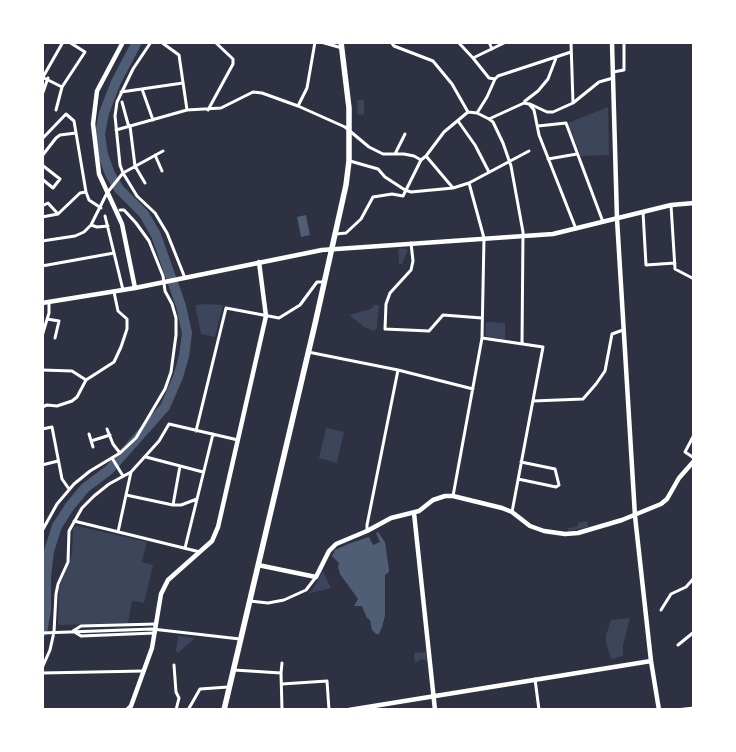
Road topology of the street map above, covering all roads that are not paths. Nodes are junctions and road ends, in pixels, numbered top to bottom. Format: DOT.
graph roads {
  1 [pos="63,42"];
  2 [pos="68,42"];
  3 [pos="123,42"];
  4 [pos="151,42"];
  5 [pos="161,42"];
  6 [pos="215,42"];
  7 [pos="315,42"];
  8 [pos="321,42"];
  9 [pos="391,42"];
  10 [pos="458,42"];
  11 [pos="489,42"];
  12 [pos="506,42"];
  13 [pos="571,42"];
  14 [pos="612,42"];
  15 [pos="624,42"];
  16 [pos="342,45"];
  17 [pos="492,49"];
  18 [pos="571,52"];
  19 [pos="556,57"];
  20 [pos="473,58"];
  21 [pos="613,75"];
  22 [pos="43,77"];
  23 [pos="48,78"];
  24 [pos="495,79"];
  25 [pos="183,83"];
  26 [pos="62,87"];
  27 [pos="142,89"];
  28 [pos="121,92"];
  29 [pos="42,95"];
  30 [pos="122,102"];
  31 [pos="524,103"];
  32 [pos="573,103"];
  33 [pos="529,104"];
  34 [pos="298,106"];
  35 [pos="56,110"];
  36 [pos="187,110"];
  37 [pos="208,110"];
  38 [pos="468,112"];
  39 [pos="477,113"];
  40 [pos="489,119"];
  41 [pos="153,120"];
  42 [pos="458,121"];
  43 [pos="130,126"];
  44 [pos="538,126"];
  45 [pos="116,130"];
  46 [pos="350,132"];
  47 [pos="76,133"];
  48 [pos="405,134"];
  49 [pos="42,139"];
  50 [pos="163,151"];
  51 [pos="529,151"];
  52 [pos="395,154"];
  53 [pos="577,154"];
  54 [pos="42,156"];
  55 [pos="155,156"];
  56 [pos="426,156"];
  57 [pos="548,159"];
  58 [pos="349,160"];
  59 [pos="420,160"];
  60 [pos="508,162"];
  61 [pos="42,165"];
  62 [pos="135,166"];
  63 [pos="162,171"];
  64 [pos="489,172"];
  65 [pos="122,174"];
  66 [pos="42,179"];
  67 [pos="145,183"];
  68 [pos="469,183"];
  69 [pos="453,188"];
  70 [pos="406,190"];
  71 [pos="86,192"];
  72 [pos="108,192"];
  73 [pos="694,203"];
  74 [pos="671,205"];
  75 [pos="42,206"];
  76 [pos="101,208"];
  77 [pos="120,210"];
  78 [pos="643,212"];
  79 [pos="58,214"];
  80 [pos="105,216"];
  81 [pos="42,218"];
  82 [pos="617,219"];
  83 [pos="603,222"];
  84 [pos="91,225"];
  85 [pos="108,226"];
  86 [pos="576,230"];
  87 [pos="335,234"];
  88 [pos="522,236"];
  89 [pos="484,238"];
  90 [pos="42,241"];
  91 [pos="411,243"];
  92 [pos="332,248"];
  93 [pos="114,253"];
  94 [pos="259,262"];
  95 [pos="675,263"];
  96 [pos="42,266"];
  97 [pos="184,278"];
  98 [pos="694,279"];
  99 [pos="164,282"];
  100 [pos="324,282"];
  101 [pos="135,288"];
  102 [pos="123,290"];
  103 [pos="114,292"];
  104 [pos="49,302"];
  105 [pos="42,303"];
  106 [pos="266,316"];
  107 [pos="482,318"];
  108 [pos="48,319"];
  109 [pos="623,330"];
  110 [pos="42,336"];
  111 [pos="55,338"];
  112 [pos="482,338"];
  113 [pos="522,344"];
  114 [pos="308,352"];
  115 [pos="42,370"];
  116 [pos="398,370"];
  117 [pos="86,380"];
  118 [pos="472,388"];
  119 [pos="533,401"];
  120 [pos="42,407"];
  121 [pos="42,429"];
  122 [pos="108,429"];
  123 [pos="196,430"];
  124 [pos="89,434"];
  125 [pos="213,434"];
  126 [pos="110,435"];
  127 [pos="694,435"];
  128 [pos="238,440"];
  129 [pos="91,441"];
  130 [pos="93,447"];
  131 [pos="120,453"];
  132 [pos="146,457"];
  133 [pos="112,458"];
  134 [pos="694,459"];
  135 [pos="58,461"];
  136 [pos="521,462"];
  137 [pos="42,465"];
  138 [pos="180,466"];
  139 [pos="131,472"];
  140 [pos="204,472"];
  141 [pos="123,476"];
  142 [pos="518,479"];
  143 [pos="69,489"];
  144 [pos="126,496"];
  145 [pos="453,496"];
  146 [pos="197,499"];
  147 [pos="173,505"];
  148 [pos="512,512"];
  149 [pos="414,513"];
  150 [pos="635,516"];
  151 [pos="74,521"];
  152 [pos="44,524"];
  153 [pos="42,531"];
  154 [pos="118,532"];
  155 [pos="367,532"];
  156 [pos="185,548"];
  157 [pos="201,552"];
  158 [pos="258,565"];
  159 [pos="316,577"];
  160 [pos="694,578"];
  161 [pos="249,601"];
  162 [pos="661,610"];
  163 [pos="156,624"];
  164 [pos="73,631"];
  165 [pos="42,632"];
  166 [pos="53,632"];
  167 [pos="694,632"];
  168 [pos="154,633"];
  169 [pos="240,639"];
  170 [pos="678,645"];
  171 [pos="651,661"];
  172 [pos="282,663"];
  173 [pos="174,665"];
  174 [pos="42,668"];
  175 [pos="233,670"];
  176 [pos="144,671"];
  177 [pos="42,673"];
  178 [pos="281,673"];
  179 [pos="535,679"];
  180 [pos="282,684"];
  181 [pos="229,687"];
  182 [pos="433,695"];
  183 [pos="694,708"];
  184 [pos="128,710"];
  185 [pos="176,710"];
  186 [pos="188,710"];
  187 [pos="224,710"];
  188 [pos="282,710"];
  189 [pos="329,710"];
  190 [pos="349,710"];
  191 [pos="435,710"];
  192 [pos="539,710"];
  193 [pos="659,710"];
  194 [pos="676,710"];
  1 -- 22 [label="street"];
  2 -- 26 [label="street"];
  3 -- 72 [label="street"];
  4 -- 28 [label="street"];
  5 -- 25 [label="street"];
  6 -- 37 [label="street"];
  7 -- 34 [label="street"];
  8 -- 16 [label="street"];
  9 -- 38 [label="street"];
  10 -- 20 [label="street"];
  11 -- 17 [label="street"];
  12 -- 17 [label="street"];
  13 -- 18 [label="street"];
  14 -- 21 [label="street"];
  15 -- 21 [label="street"];
  16 -- 46 [label="main road"];
  17 -- 20 [label="street"];
  18 -- 19 [label="street"];
  18 -- 32 [label="street"];
  19 -- 24 [label="street"];
  19 -- 31 [label="street"];
  20 -- 24 [label="street"];
  21 -- 32 [label="street"];
  21 -- 82 [label="street"];
  22 -- 23 [label="street"];
  23 -- 26 [label="street"];
  23 -- 29 [label="street"];
  24 -- 39 [label="street"];
  25 -- 27 [label="street"];
  25 -- 36 [label="street"];
  26 -- 35 [label="street"];
  27 -- 28 [label="street"];
  27 -- 41 [label="street"];
  28 -- 45 [label="street"];
  30 -- 43 [label="street"];
  31 -- 33 [label="street"];
  31 -- 40 [label="street"];
  32 -- 33 [label="street"];
  33 -- 44 [label="street"];
  34 -- 37 [label="street"];
  34 -- 46 [label="street"];
  36 -- 37 [label="street"];
  36 -- 41 [label="street"];
  38 -- 39 [label="street"];
  38 -- 42 [label="street"];
  39 -- 40 [label="street"];
  40 -- 60 [label="street"];
  41 -- 43 [label="street"];
  42 -- 56 [label="street"];
  42 -- 64 [label="street"];
  43 -- 45 [label="street"];
  43 -- 62 [label="street"];
  44 -- 53 [label="street"];
  44 -- 57 [label="street"];
  45 -- 65 [label="street"];
  46 -- 52 [label="street"];
  46 -- 58 [label="main road"];
  47 -- 49 [label="street"];
  47 -- 54 [label="street"];
  47 -- 71 [label="street"];
  48 -- 52 [label="street"];
  50 -- 55 [label="street"];
  51 -- 60 [label="street"];
  52 -- 59 [label="street"];
  53 -- 57 [label="street"];
  53 -- 83 [label="street"];
  55 -- 62 [label="street"];
  55 -- 63 [label="street"];
  56 -- 59 [label="street"];
  56 -- 69 [label="street"];
  57 -- 86 [label="street"];
  58 -- 70 [label="street"];
  58 -- 87 [label="main road"];
  59 -- 70 [label="street"];
  60 -- 64 [label="street"];
  60 -- 88 [label="street"];
  61 -- 66 [label="street"];
  62 -- 65 [label="street"];
  62 -- 67 [label="street"];
  64 -- 68 [label="street"];
  65 -- 72 [label="street"];
  65 -- 97 [label="street"];
  68 -- 69 [label="street"];
  68 -- 89 [label="street"];
  69 -- 70 [label="street"];
  70 -- 87 [label="street"];
  71 -- 76 [label="street"];
  71 -- 79 [label="street"];
  72 -- 76 [label="street"];
  72 -- 101 [label="street"];
  73 -- 74 [label="street"];
  74 -- 78 [label="street"];
  74 -- 95 [label="street"];
  75 -- 79 [label="street"];
  76 -- 84 [label="street"];
  77 -- 99 [label="street"];
  78 -- 82 [label="street"];
  78 -- 95 [label="street"];
  79 -- 81 [label="street"];
  80 -- 85 [label="street"];
  82 -- 83 [label="street"];
  82 -- 109 [label="street"];
  83 -- 86 [label="street"];
  84 -- 85 [label="street"];
  84 -- 90 [label="street"];
  85 -- 93 [label="street"];
  86 -- 88 [label="street"];
  87 -- 92 [label="main road"];
  88 -- 89 [label="street"];
  88 -- 113 [label="street"];
  89 -- 91 [label="street"];
  89 -- 107 [label="street"];
  91 -- 92 [label="street"];
  91 -- 107 [label="street"];
  92 -- 94 [label="street"];
  92 -- 100 [label="main road"];
  93 -- 96 [label="street"];
  93 -- 102 [label="street"];
  94 -- 97 [label="street"];
  94 -- 106 [label="street"];
  95 -- 98 [label="street"];
  97 -- 99 [label="street"];
  99 -- 101 [label="street"];
  99 -- 131 [label="street"];
  100 -- 106 [label="street"];
  100 -- 114 [label="main road"];
  101 -- 102 [label="street"];
  102 -- 103 [label="street"];
  103 -- 104 [label="street"];
  103 -- 117 [label="street"];
  104 -- 105 [label="street"];
  104 -- 108 [label="street"];
  106 -- 123 [label="street"];
  106 -- 128 [label="street"];
  107 -- 112 [label="street"];
  108 -- 110 [label="street"];
  108 -- 111 [label="street"];
  109 -- 119 [label="street"];
  109 -- 150 [label="street"];
  112 -- 113 [label="street"];
  112 -- 118 [label="street"];
  113 -- 119 [label="street"];
  114 -- 116 [label="street"];
  114 -- 158 [label="main road"];
  115 -- 117 [label="street"];
  116 -- 118 [label="street"];
  116 -- 155 [label="street"];
  117 -- 120 [label="street"];
  118 -- 145 [label="street"];
  119 -- 136 [label="street"];
  121 -- 135 [label="street"];
  122 -- 126 [label="street"];
  123 -- 125 [label="street"];
  123 -- 132 [label="street"];
  124 -- 129 [label="street"];
  125 -- 128 [label="street"];
  125 -- 140 [label="street"];
  126 -- 129 [label="street"];
  126 -- 131 [label="street"];
  127 -- 134 [label="street"];
  128 -- 157 [label="street"];
  129 -- 130 [label="street"];
  131 -- 133 [label="street"];
  132 -- 138 [label="street"];
  132 -- 139 [label="street"];
  133 -- 141 [label="street"];
  133 -- 143 [label="street"];
  134 -- 150 [label="street"];
  135 -- 137 [label="street"];
  135 -- 143 [label="street"];
  136 -- 142 [label="street"];
  136 -- 142 [label="street"];
  138 -- 140 [label="street"];
  138 -- 147 [label="street"];
  139 -- 141 [label="street"];
  139 -- 144 [label="street"];
  140 -- 146 [label="street"];
  141 -- 151 [label="street"];
  142 -- 148 [label="street"];
  143 -- 152 [label="street"];
  144 -- 147 [label="street"];
  144 -- 154 [label="street"];
  145 -- 148 [label="street"];
  145 -- 149 [label="street"];
  146 -- 147 [label="street"];
  146 -- 156 [label="street"];
  148 -- 150 [label="street"];
  149 -- 155 [label="street"];
  149 -- 182 [label="street"];
  150 -- 171 [label="street"];
  151 -- 154 [label="street"];
  151 -- 166 [label="street"];
  152 -- 153 [label="street"];
  154 -- 156 [label="street"];
  155 -- 159 [label="street"];
  156 -- 157 [label="street"];
  157 -- 163 [label="street"];
  158 -- 159 [label="street"];
  158 -- 161 [label="main road"];
  159 -- 161 [label="street"];
  160 -- 162 [label="street"];
  161 -- 169 [label="main road"];
  163 -- 164 [label="street"];
  163 -- 168 [label="street"];
  164 -- 166 [label="street"];
  164 -- 168 [label="street"];
  164 -- 169 [label="street"];
  165 -- 166 [label="street"];
  166 -- 174 [label="street"];
  167 -- 170 [label="street"];
  168 -- 176 [label="street"];
  169 -- 175 [label="main road"];
  171 -- 179 [label="street"];
  171 -- 193 [label="street"];
  172 -- 178 [label="street"];
  173 -- 185 [label="street"];
  175 -- 178 [label="street"];
  175 -- 181 [label="main road"];
  176 -- 177 [label="street"];
  176 -- 184 [label="street"];
  178 -- 180 [label="street"];
  179 -- 182 [label="street"];
  179 -- 192 [label="street"];
  180 -- 188 [label="street"];
  180 -- 189 [label="street"];
  181 -- 186 [label="street"];
  181 -- 187 [label="main road"];
  182 -- 190 [label="street"];
  182 -- 191 [label="street"];
  183 -- 194 [label="street"];
}
